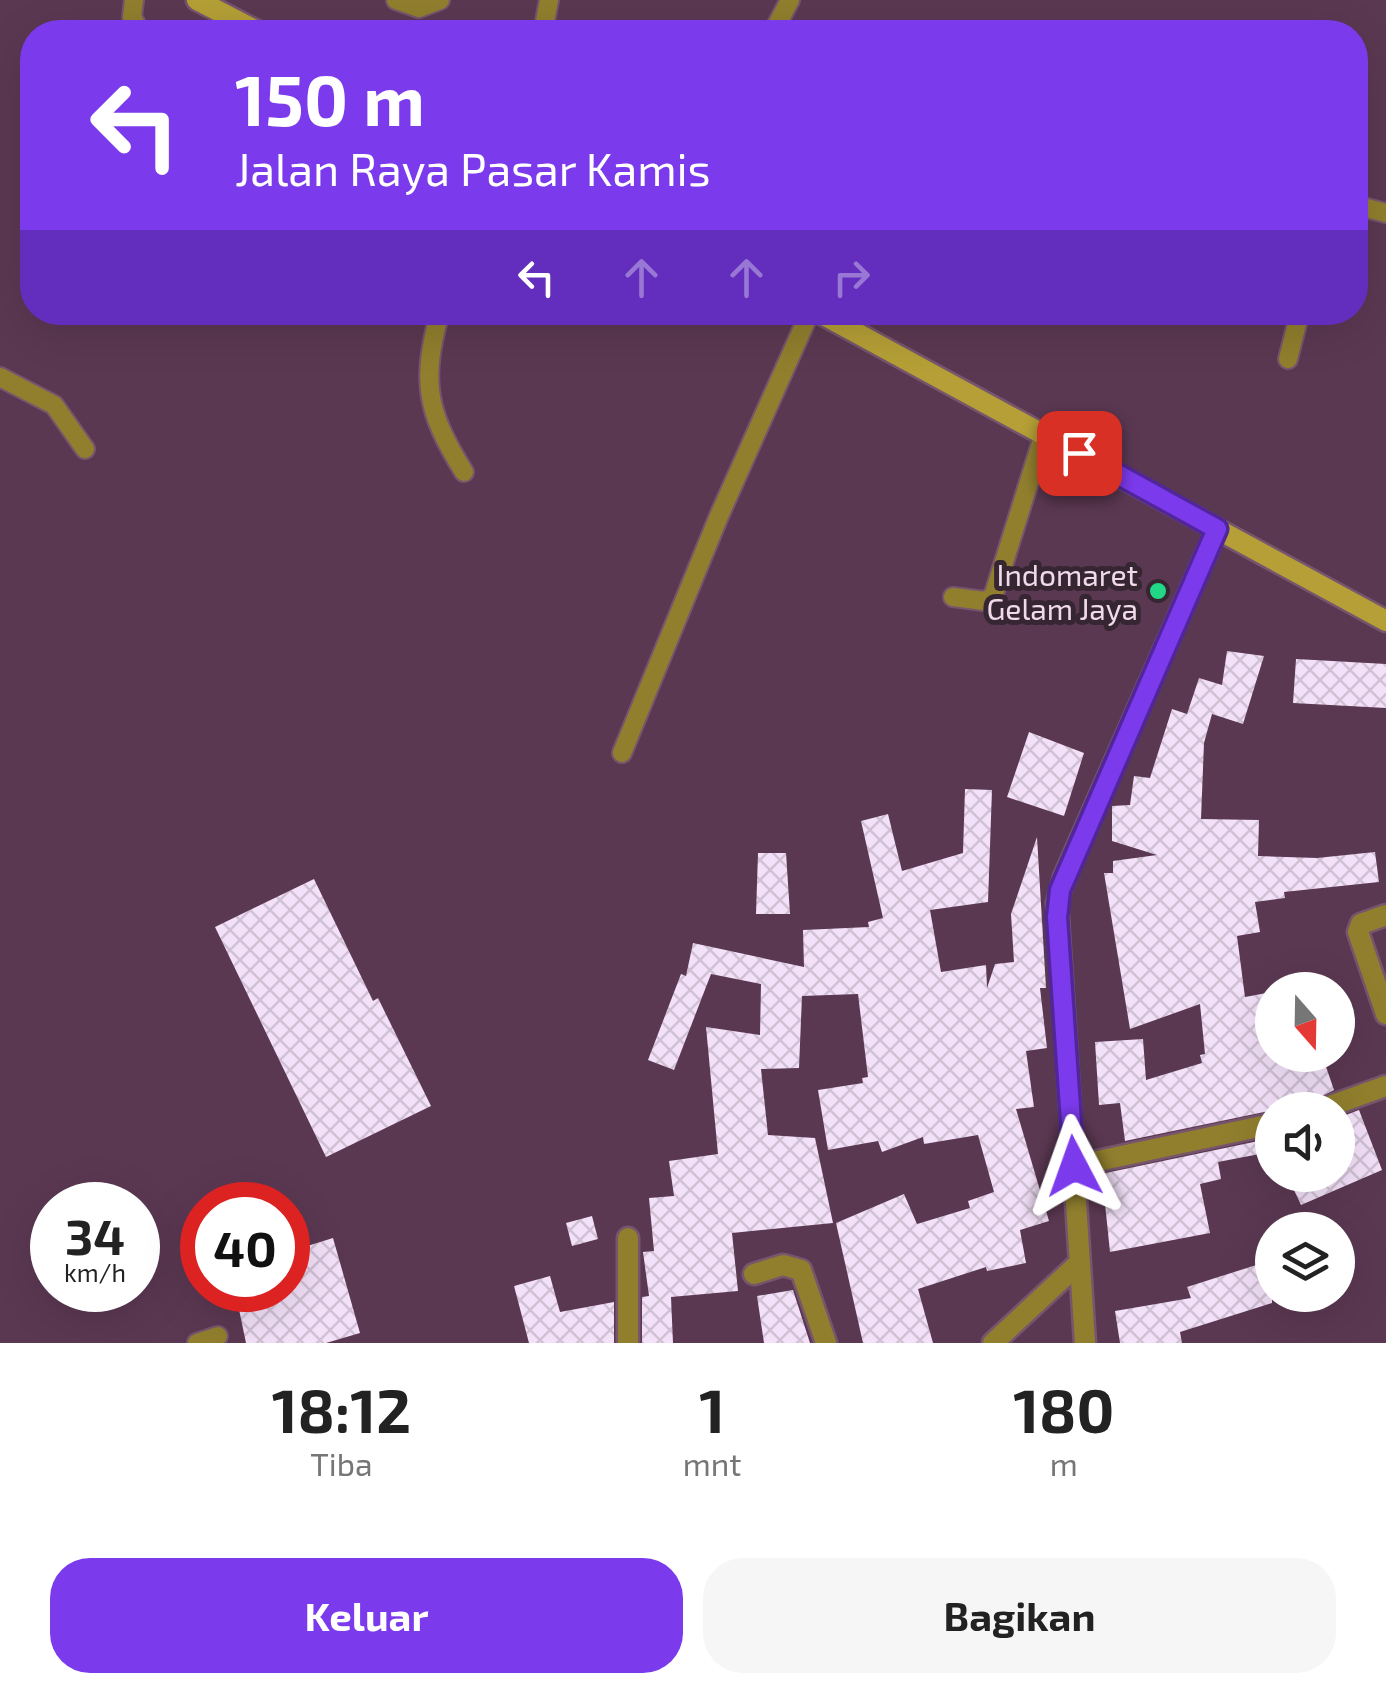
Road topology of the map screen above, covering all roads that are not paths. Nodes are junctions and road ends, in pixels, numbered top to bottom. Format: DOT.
graph roads {
  1 [pos="396,0"];
  2 [pos="440,0"];
  3 [pos="206,2"];
  4 [pos="238,20"];
  5 [pos="436,325"];
  6 [pos="804,325"];
  7 [pos="842,325"];
  8 [pos="1297,325"];
  9 [pos="1288,358"];
  10 [pos="0,377"];
  11 [pos="1044,434"];
  12 [pos="86,449"];
  13 [pos="464,472"];
  14 [pos="1217,529"];
  15 [pos="953,597"];
  16 [pos="1386,621"];
  17 [pos="622,753"];
  18 [pos="1386,915"];
  19 [pos="1386,1014"];
  20 [pos="1386,1086"];
  21 [pos="1355,1097"];
  22 [pos="1255,1128"];
  23 [pos="1074,1166"];
  24 [pos="628,1238"];
  25 [pos="1077,1265"];
  26 [pos="754,1274"];
  27 [pos="218,1336"];
  28 [pos="198,1343"];
  29 [pos="628,1343"];
  30 [pos="826,1343"];
  31 [pos="993,1343"];
  32 [pos="1085,1343"];
  1 -- 2 [label="lane"];
  3 -- 4 [label="main road"];
  5 -- 13 [label="lane"];
  6 -- 17 [label="lane"];
  7 -- 11 [label="main road"];
  8 -- 9 [label="lane"];
  10 -- 12 [label="lane"];
  11 -- 14 [label="main road"];
  11 -- 15 [label="lane"];
  14 -- 16 [label="main road"];
  14 -- 23 [label="street"];
  18 -- 19 [label="street"];
  20 -- 21 [label="street"];
  22 -- 23 [label="street"];
  23 -- 25 [label="street"];
  24 -- 29 [label="street"];
  25 -- 31 [label="street"];
  25 -- 32 [label="street"];
  26 -- 30 [label="street"];
  27 -- 28 [label="lane"];
}
